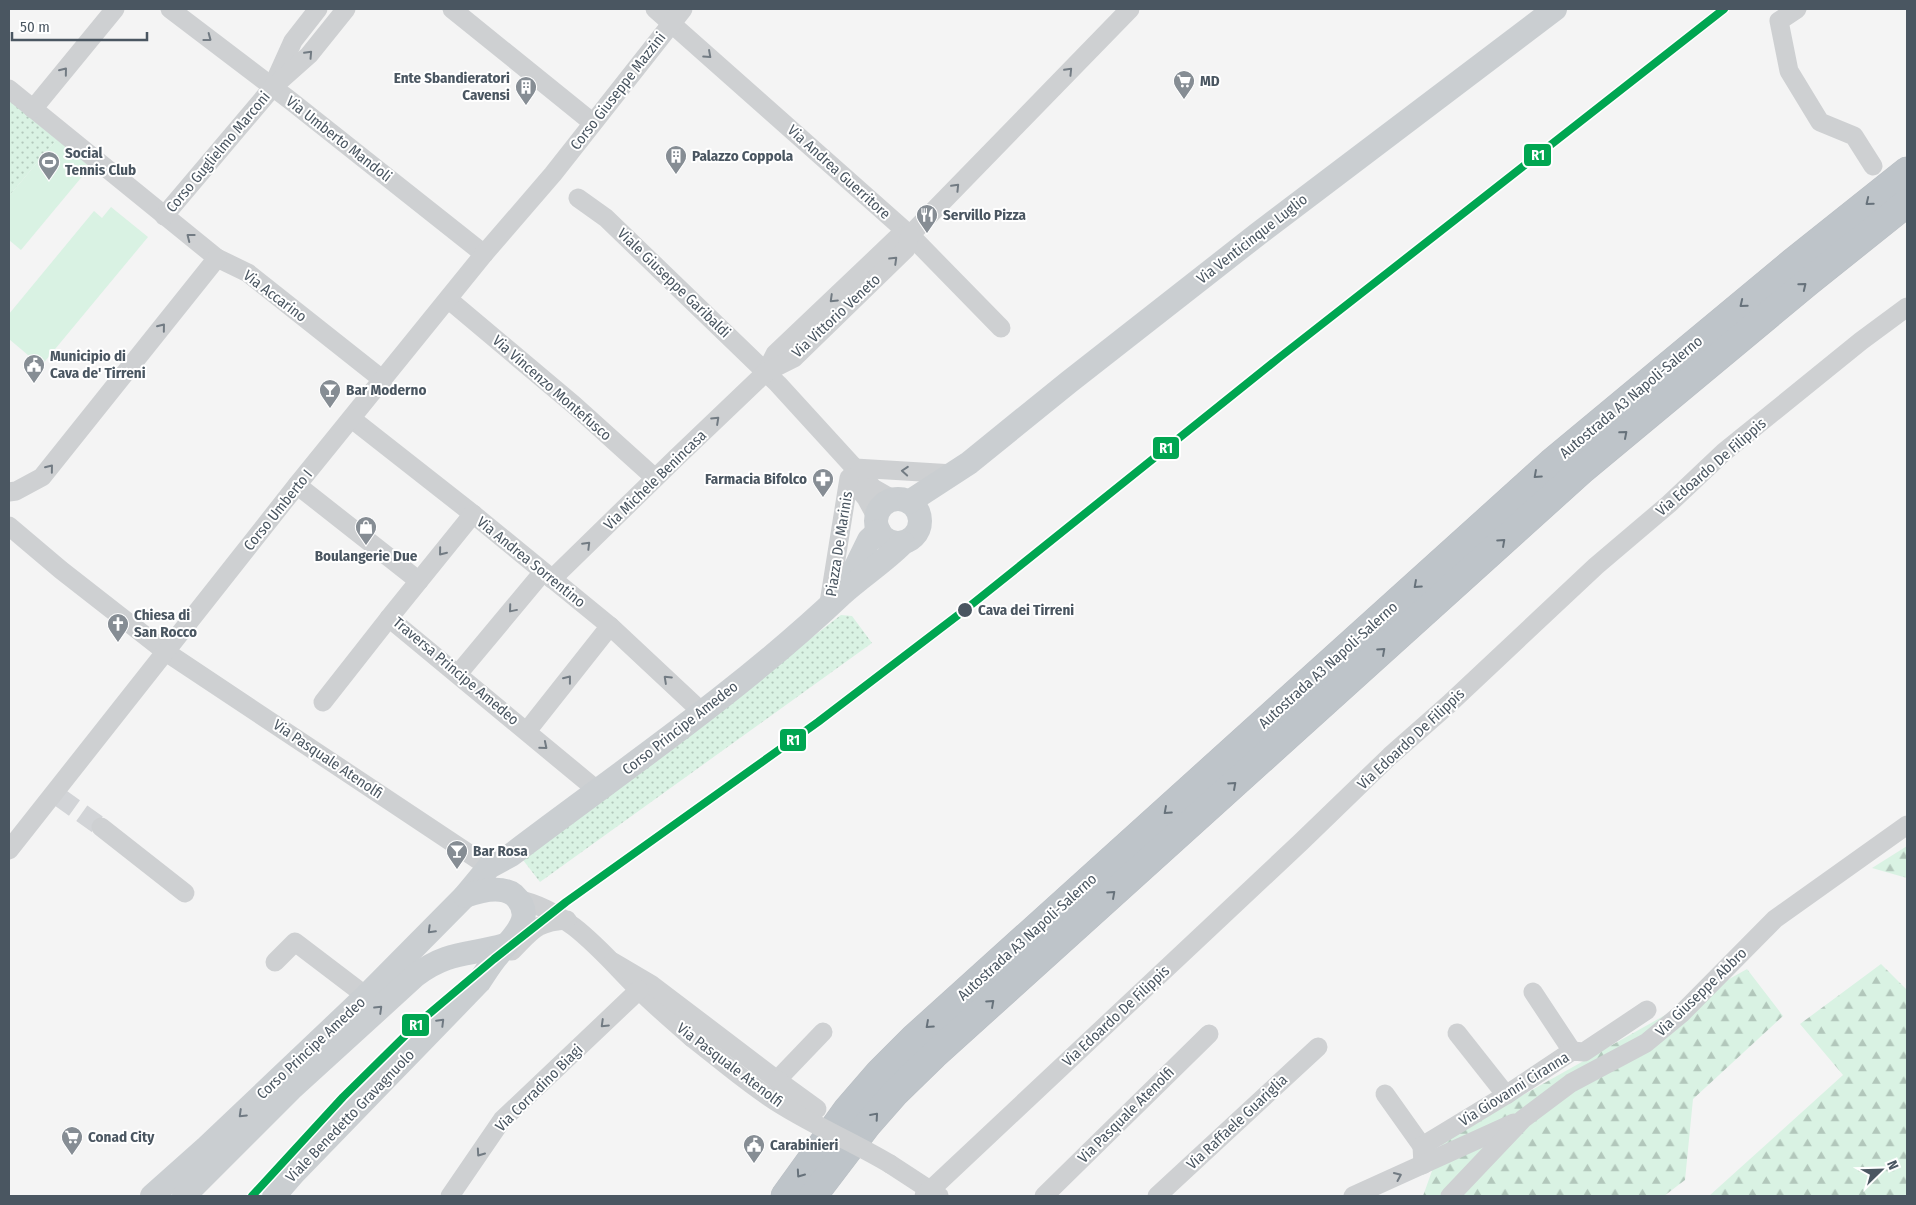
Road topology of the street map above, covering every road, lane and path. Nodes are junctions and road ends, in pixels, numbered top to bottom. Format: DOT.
graph roads {
  1 [pos="115,9"];
  2 [pos="170,9"];
  3 [pos="318,9"];
  4 [pos="346,9"];
  5 [pos="452,9"];
  6 [pos="655,9"];
  7 [pos="1130,9"];
  8 [pos="1555,9"];
  9 [pos="1797,9"];
  10 [pos="677,16"];
  11 [pos="273,87"];
  12 [pos="9,89"];
  13 [pos="33,109"];
  14 [pos="593,123"];
  15 [pos="1873,166"];
  16 [pos="1907,171"];
  17 [pos="553,174"];
  18 [pos="578,198"];
  19 [pos="1907,203"];
  20 [pos="164,216"];
  21 [pos="910,235"];
  22 [pos="484,254"];
  23 [pos="216,258"];
  24 [pos="448,299"];
  25 [pos="1907,307"];
  26 [pos="1001,328"];
  27 [pos="762,377"];
  28 [pos="383,380"];
  29 [pos="352,419"];
  30 [pos="852,473"];
  31 [pos="954,474"];
  32 [pos="655,478"];
  33 [pos="297,485"];
  34 [pos="9,492"];
  35 [pos="901,501"];
  36 [pos="472,514"];
  37 [pos="878,525"];
  38 [pos="920,525"];
  39 [pos="9,526"];
  40 [pos="903,543"];
  41 [pos="548,576"];
  42 [pos="419,581"];
  43 [pos="836,601"];
  44 [pos="389,618"];
  45 [pos="610,626"];
  46 [pos="166,652"];
  47 [pos="458,674"];
  48 [pos="323,702"];
  49 [pos="703,713"];
  50 [pos="527,732"];
  51 [pos="598,791"];
  52 [pos="1907,825"];
  53 [pos="101,827"];
  54 [pos="9,850"];
  55 [pos="511,855"];
  56 [pos="490,867"];
  57 [pos="185,893"];
  58 [pos="465,896"];
  59 [pos="514,896"];
  60 [pos="567,920"];
  61 [pos="515,942"];
  62 [pos="275,962"];
  63 [pos="613,962"];
  64 [pos="639,990"];
  65 [pos="1533,992"];
  66 [pos="366,996"];
  67 [pos="1647,1010"];
  68 [pos="823,1032"];
  69 [pos="1457,1033"];
  70 [pos="1209,1034"];
  71 [pos="1318,1047"];
  72 [pos="1572,1051"];
  73 [pos="777,1080"];
  74 [pos="291,1089"];
  75 [pos="1384,1094"];
  76 [pos="1506,1095"];
  77 [pos="817,1109"];
  78 [pos="1523,1119"];
  79 [pos="1422,1156"];
  80 [pos="932,1194"];
  81 [pos="152,1196"];
  82 [pos="184,1196"];
  83 [pos="274,1196"];
  84 [pos="450,1196"];
  85 [pos="785,1196"];
  86 [pos="813,1196"];
  87 [pos="1044,1196"];
  88 [pos="1157,1196"];
  89 [pos="1353,1196"];
  90 [pos="1450,1196"];
  13 -- 1 [label="street, one-way"];
  2 -- 11 [label="street, Via Umberto Mandoli, one-way"];
  3 -- 11 [label="street, Corso Guglielmo Marconi"];
  11 -- 4 [label="street, Corso Guglielmo Marconi, one-way"];
  5 -- 14 [label="street"];
  6 -- 10 [label="street, Via Andrea Guerritore"];
  21 -- 7 [label="street, Via Vittorio Veneto, one-way"];
  8 -- 31 [label="main road, Via Venticinque Luglio"];
  9 -- 15 [label="street"];
  10 -- 14 [label="street, Corso Giuseppe Mazzini"];
  10 -- 21 [label="street, Via Andrea Guerritore, one-way"];
  11 -- 20 [label="street, Corso Guglielmo Marconi"];
  11 -- 22 [label="street, Via Umberto Mandoli"];
  12 -- 13 [label="street, Via Accarino"];
  13 -- 20 [label="street, Via Accarino"];
  14 -- 17 [label="street, Corso Giuseppe Mazzini"];
  16 -- 85 [label="highway, Autostrada A3 Napoli-Salerno, one-way"];
  17 -- 22 [label="street, Corso Umberto I"];
  18 -- 27 [label="street, Viale Giuseppe Garibaldi"];
  86 -- 19 [label="highway, Autostrada A3 Napoli-Salerno, one-way"];
  23 -- 20 [label="street, Via Accarino, one-way"];
  21 -- 26 [label="street, Via Andrea Guerritore"];
  21 -- 27 [label="street, Via Vittorio Veneto"];
  22 -- 24 [label="street, Corso Umberto I"];
  23 -- 28 [label="street, Via Accarino"];
  34 -- 23 [label="street, one-way"];
  24 -- 28 [label="street, Corso Umberto I"];
  24 -- 32 [label="street, Via Vincenzo Montefusco"];
  25 -- 80 [label="street, Via Edoardo De Filippis"];
  27 -- 30 [label="street, Viale Giuseppe Garibaldi"];
  32 -- 27 [label="street, Via Michele Benincasa, one-way"];
  28 -- 29 [label="street, Corso Umberto I"];
  29 -- 33 [label="street, Corso Umberto I"];
  29 -- 36 [label="street, Via Andrea Sorrentino"];
  31 -- 30 [label="street, one-way"];
  30 -- 35 [label="street, Viale Giuseppe Garibaldi"];
  30 -- 37 [label="street, Viale Giuseppe Garibaldi"];
  30 -- 43 [label="street, Piazza De Marinis"];
  31 -- 35 [label="main road, Piazza De Marinis"];
  31 -- 38 [label="main road, Piazza De Marinis"];
  41 -- 32 [label="street, Via Michele Benincasa, one-way"];
  33 -- 42 [label="street"];
  33 -- 46 [label="street, Corso Umberto I"];
  35 -- 37 [label="main road, Piazza De Marinis"];
  35 -- 38 [label="main road"];
  36 -- 41 [label="street, Via Andrea Sorrentino"];
  36 -- 42 [label="street, Traversa Principe Amedeo, one-way"];
  37 -- 40 [label="main road"];
  37 -- 43 [label="main road, Piazza De Marinis"];
  38 -- 40 [label="main road, Piazza De Marinis"];
  39 -- 46 [label="street, Via Pasquale Atenolfi"];
  40 -- 43 [label="main road, Piazza De Marinis"];
  41 -- 45 [label="street, Via Andrea Sorrentino"];
  41 -- 47 [label="street, Via Michele Benincasa, one-way"];
  42 -- 44 [label="street, Traversa Principe Amedeo"];
  43 -- 49 [label="main road, Corso Principe Amedeo"];
  44 -- 47 [label="street, Traversa Principe Amedeo"];
  44 -- 48 [label="street"];
  49 -- 45 [label="street, Via Andrea Sorrentino, one-way"];
  50 -- 45 [label="street, one-way"];
  46 -- 54 [label="street, Corso Umberto I"];
  46 -- 56 [label="street, Via Pasquale Atenolfi"];
  47 -- 50 [label="street, Traversa Principe Amedeo"];
  49 -- 51 [label="main road, Corso Principe Amedeo"];
  50 -- 51 [label="street, Traversa Principe Amedeo, one-way"];
  51 -- 55 [label="main road, Corso Principe Amedeo"];
  52 -- 78 [label="street, Via Giuseppe Abbro"];
  53 -- 57 [label="street"];
  55 -- 56 [label="main road, Corso Principe Amedeo"];
  55 -- 59 [label="main road"];
  56 -- 58 [label="main road, Corso Principe Amedeo"];
  58 -- 59 [label="main road"];
  58 -- 66 [label="main road, Corso Principe Amedeo, one-way"];
  59 -- 60 [label="street, Via Pasquale Atenolfi"];
  59 -- 61 [label="main road"];
  60 -- 61 [label="street"];
  60 -- 63 [label="street, Via Pasquale Atenolfi"];
  74 -- 61 [label="main road, one-way"];
  83 -- 61 [label="main road, Viale Benedetto Gravagnuolo, one-way"];
  62 -- 66 [label="street"];
  63 -- 64 [label="street, Via Pasquale Atenolfi"];
  63 -- 73 [label="street"];
  64 -- 80 [label="street, Via Pasquale Atenolfi, bridge"];
  64 -- 84 [label="street, Via Corradino Biagi, one-way"];
  65 -- 72 [label="street"];
  66 -- 74 [label="main road"];
  66 -- 81 [label="main road, Corso Principe Amedeo, one-way"];
  67 -- 72 [label="street, Via Giovanni Ciranna"];
  68 -- 73 [label="street"];
  69 -- 76 [label="street"];
  70 -- 87 [label="street, Via Pasquale Atenolfi"];
  71 -- 88 [label="street, Via Raffaele Guariglia"];
  72 -- 76 [label="street, Via Giovanni Ciranna"];
  73 -- 77 [label="street"];
  74 -- 82 [label="main road"];
  75 -- 79 [label="street"];
  76 -- 79 [label="street, Via Giovanni Ciranna"];
  78 -- 79 [label="street"];
  78 -- 90 [label="street, Via Giuseppe Abbro"];
  89 -- 79 [label="street, one-way"];
}
